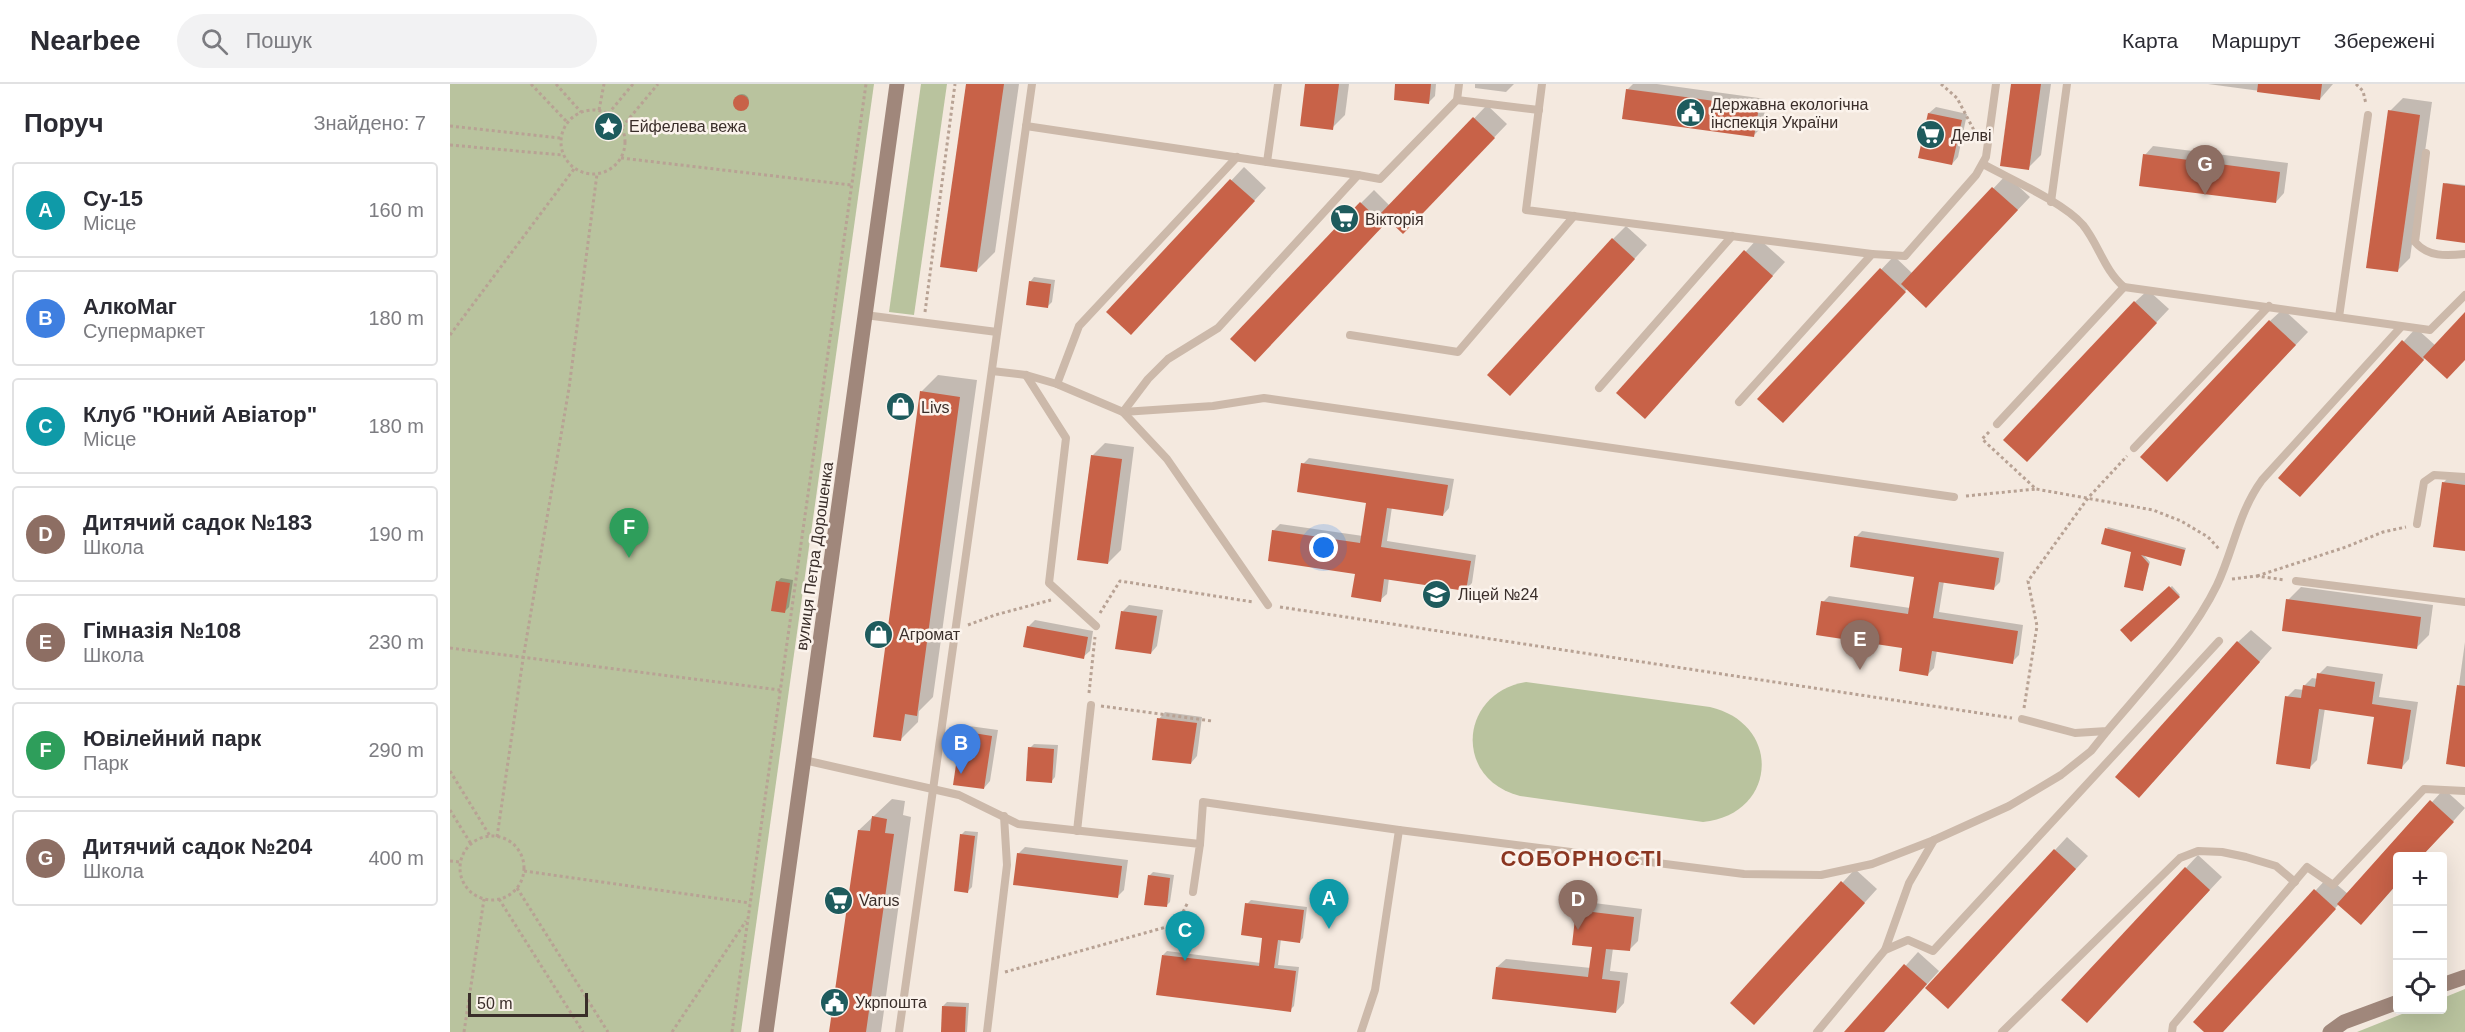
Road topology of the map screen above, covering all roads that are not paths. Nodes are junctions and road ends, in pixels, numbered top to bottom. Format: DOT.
graph roads {
  1 [pos="897,84"];
  2 [pos="1032,84"];
  3 [pos="1278,84"];
  4 [pos="1459,84"];
  5 [pos="1542,84"];
  6 [pos="1996,84"];
  7 [pos="2067,84"];
  8 [pos="1457,100"];
  9 [pos="1539,110"];
  10 [pos="2368,115"];
  11 [pos="1026,126"];
  12 [pos="2426,153"];
  13 [pos="1237,157"];
  14 [pos="1267,162"];
  15 [pos="1983,164"];
  16 [pos="1358,175"];
  17 [pos="2051,202"];
  18 [pos="1574,216"];
  19 [pos="1732,236"];
  20 [pos="1872,254"];
  21 [pos="2465,254"];
  22 [pos="2124,287"];
  23 [pos="2465,295"];
  24 [pos="2269,306"];
  25 [pos="865,315"];
  26 [pos="2339,317"];
  27 [pos="2401,327"];
  28 [pos="997,332"];
  29 [pos="1350,335"];
  30 [pos="992,371"];
  31 [pos="1026,375"];
  32 [pos="1057,384"];
  33 [pos="1599,388"];
  34 [pos="1739,402"];
  35 [pos="1123,412"];
  36 [pos="1997,424"];
  37 [pos="2134,448"];
  38 [pos="2465,477"];
  39 [pos="1954,497"];
  40 [pos="2417,525"];
  41 [pos="2296,581"];
  42 [pos="2465,602"];
  43 [pos="1269,605"];
  44 [pos="1096,626"];
  45 [pos="2219,641"];
  46 [pos="1091,705"];
  47 [pos="2022,719"];
  48 [pos="2107,731"];
  49 [pos="804,760"];
  50 [pos="933,789"];
  51 [pos="2465,791"];
  52 [pos="1004,816"];
  53 [pos="1399,830"];
  54 [pos="1077,831"];
  55 [pos="1934,840"];
  56 [pos="1200,844"];
  57 [pos="2295,882"];
  58 [pos="1193,892"];
  59 [pos="1885,950"];
  60 [pos="2465,976"];
  61 [pos="2447,983"];
  62 [pos="2393,1004"];
  63 [pos="766,1032"];
  64 [pos="899,1032"];
  65 [pos="987,1032"];
  66 [pos="1361,1032"];
  67 [pos="1817,1032"];
  68 [pos="2002,1032"];
  69 [pos="2172,1032"];
  70 [pos="2330,1032"];
  1 -- 25 [label="main road, вулиця Петра Дорошенка"];
  2 -- 11 [label="lane"];
  3 -- 14 [label="lane"];
  4 -- 8 [label="lane"];
  5 -- 9 [label="lane"];
  6 -- 15 [label="lane"];
  7 -- 17 [label="lane"];
  8 -- 9 [label="lane"];
  8 -- 16 [label="lane"];
  9 -- 18 [label="lane"];
  10 -- 26 [label="lane"];
  11 -- 13 [label="lane"];
  11 -- 28 [label="lane"];
  12 -- 21 [label="lane"];
  13 -- 14 [label="lane"];
  13 -- 32 [label="lane"];
  14 -- 16 [label="lane"];
  15 -- 17 [label="lane"];
  15 -- 20 [label="lane"];
  16 -- 35 [label="lane"];
  17 -- 22 [label="lane"];
  18 -- 19 [label="lane"];
  18 -- 29 [label="lane"];
  19 -- 20 [label="lane"];
  19 -- 33 [label="lane"];
  20 -- 34 [label="lane"];
  22 -- 24 [label="lane"];
  22 -- 36 [label="lane"];
  23 -- 27 [label="lane"];
  24 -- 26 [label="lane"];
  24 -- 37 [label="lane"];
  25 -- 28 [label="lane"];
  25 -- 49 [label="main road, вулиця Петра Дорошенка"];
  26 -- 27 [label="lane"];
  27 -- 48 [label="lane"];
  28 -- 30 [label="lane"];
  30 -- 31 [label="lane"];
  30 -- 50 [label="lane"];
  31 -- 32 [label="lane"];
  31 -- 44 [label="lane"];
  32 -- 35 [label="lane"];
  35 -- 39 [label="lane"];
  35 -- 43 [label="lane"];
  38 -- 40 [label="lane"];
  41 -- 42 [label="lane"];
  45 -- 59 [label="lane"];
  46 -- 54 [label="lane"];
  47 -- 48 [label="lane"];
  48 -- 55 [label="lane"];
  49 -- 50 [label="lane"];
  49 -- 63 [label="main road, вулиця Петра Дорошенка"];
  50 -- 52 [label="lane"];
  50 -- 64 [label="lane"];
  51 -- 57 [label="lane"];
  52 -- 54 [label="lane"];
  52 -- 65 [label="lane"];
  53 -- 55 [label="lane"];
  53 -- 56 [label="lane"];
  53 -- 66 [label="lane"];
  54 -- 56 [label="lane"];
  55 -- 59 [label="lane"];
  56 -- 58 [label="lane"];
  57 -- 68 [label="lane"];
  57 -- 69 [label="lane"];
  59 -- 67 [label="lane"];
  60 -- 61 [label="main road"];
  62 -- 70 [label="main road"];
}
